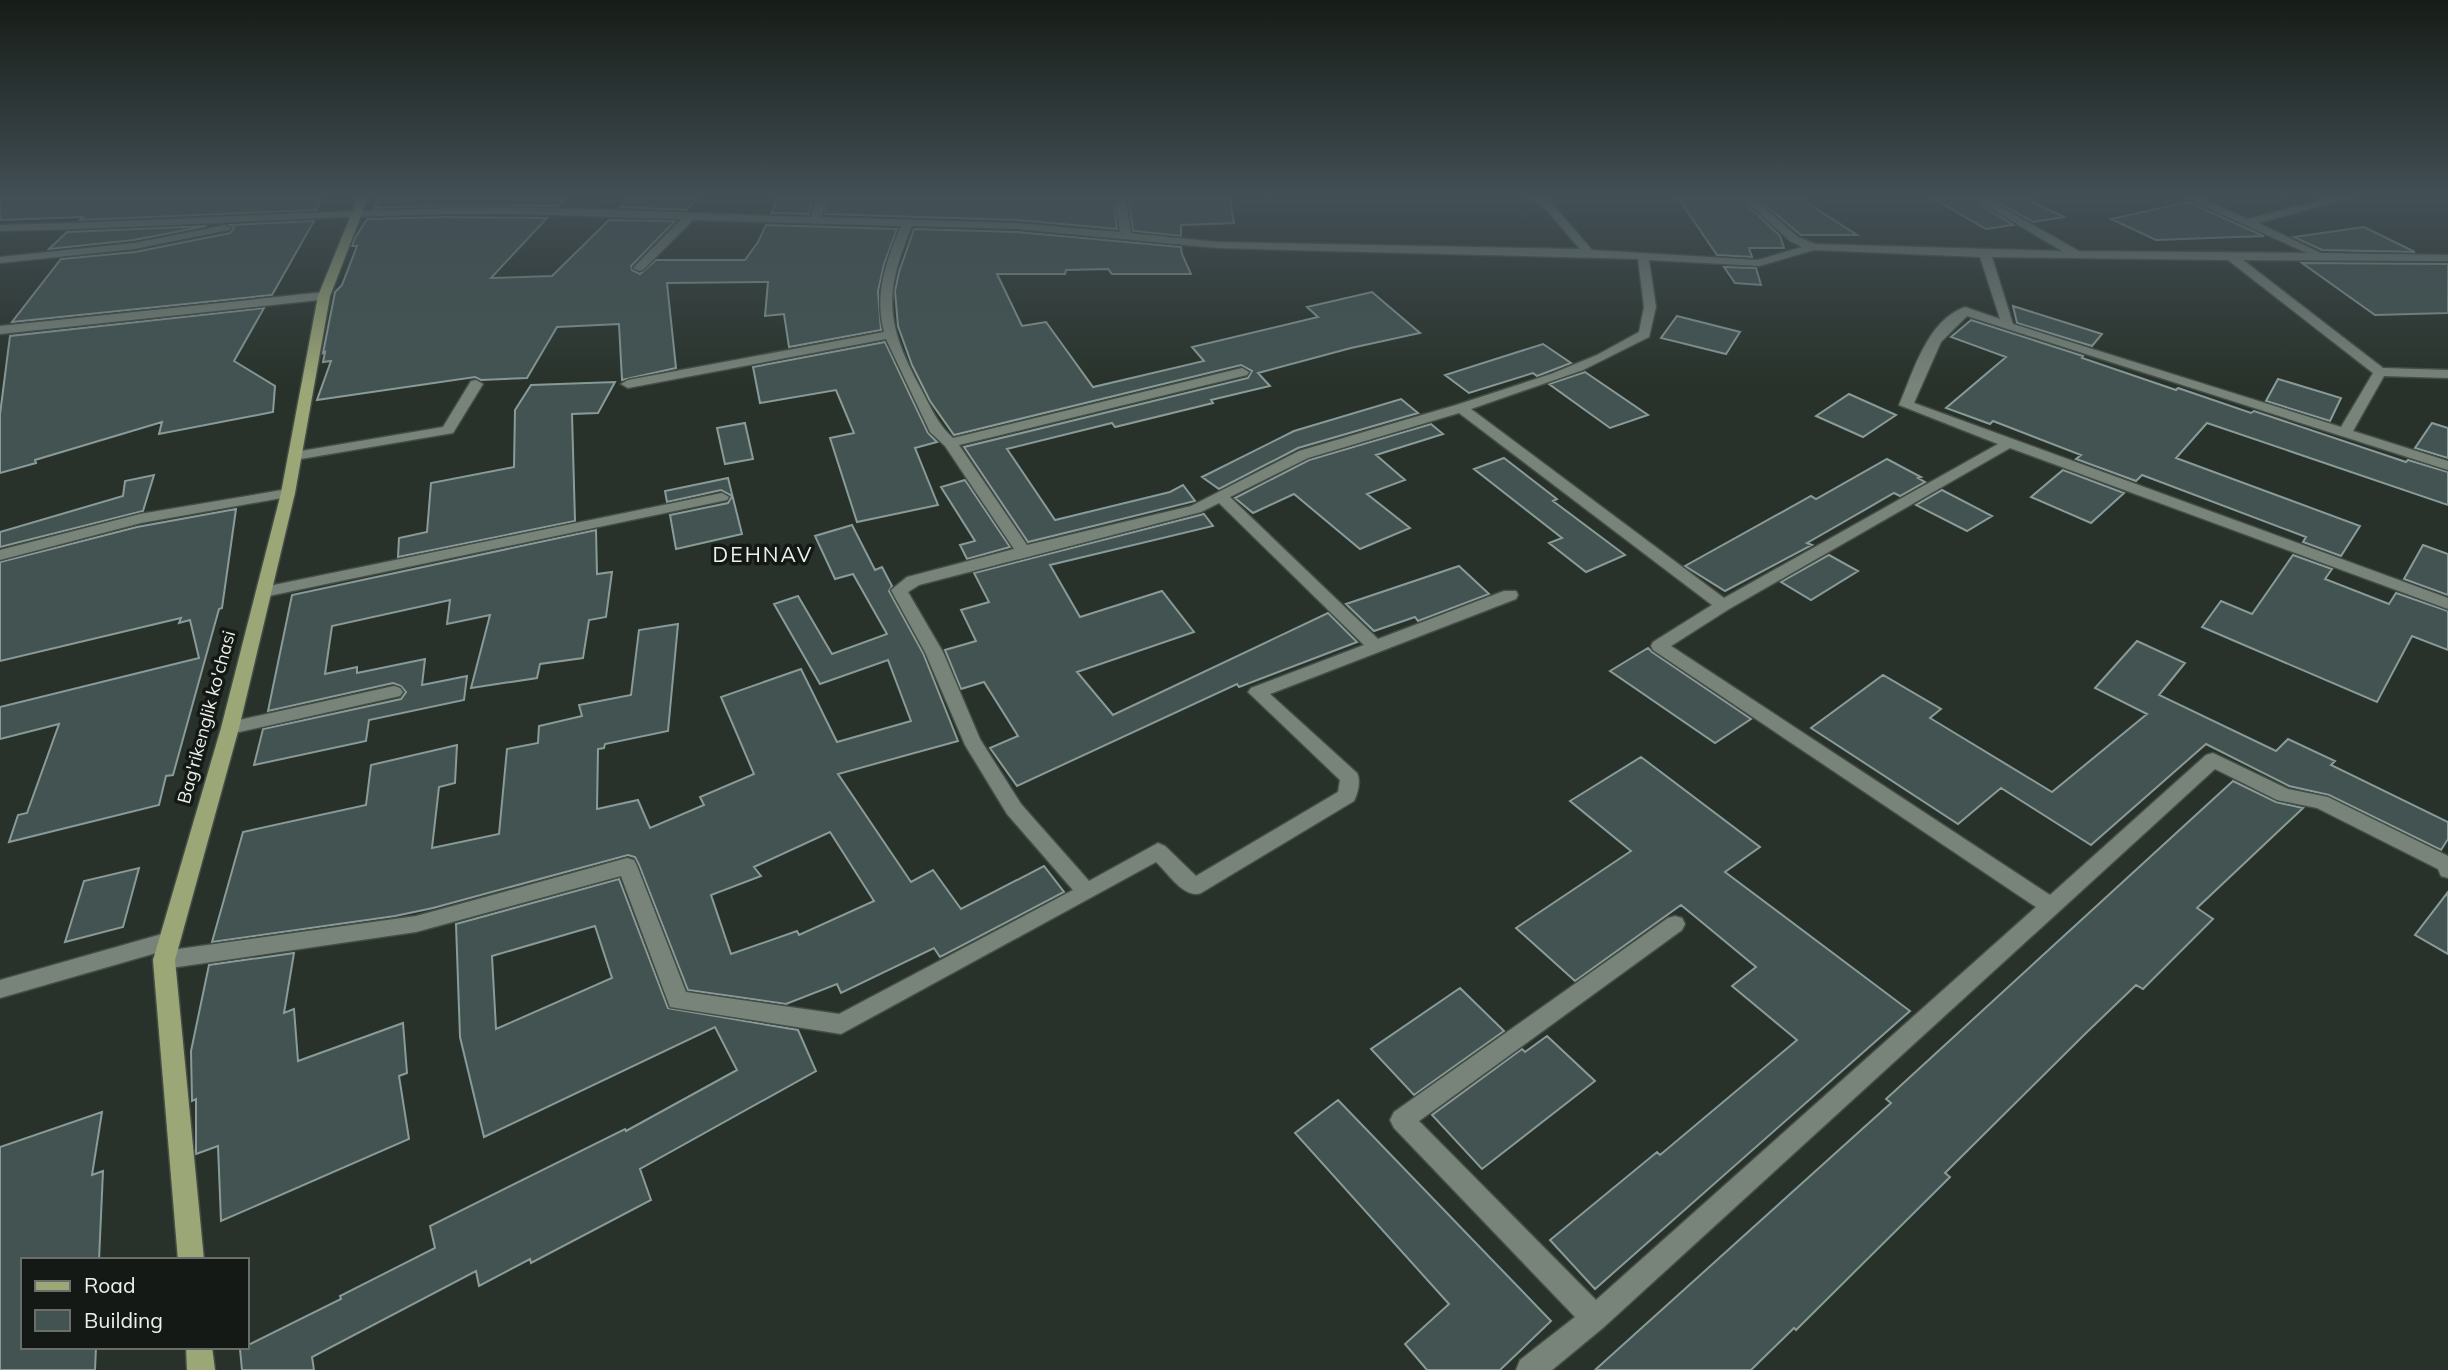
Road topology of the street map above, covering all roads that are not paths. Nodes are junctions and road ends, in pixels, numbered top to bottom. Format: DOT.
graph roads {
  1 [pos="338,259"];
  2 [pos="648,259"];
  3 [pos="893,259"];
  4 [pos="1643,259"];
  5 [pos="1692,259"];
  6 [pos="1773,259"];
  7 [pos="1987,259"];
  8 [pos="2234,259"];
  9 [pos="639,268"];
  10 [pos="324,296"];
  11 [pos="2008,326"];
  12 [pos="0,330"];
  13 [pos="890,335"];
  14 [pos="1241,372"];
  15 [pos="2380,372"];
  16 [pos="2448,374"];
  17 [pos="476,384"];
  18 [pos="628,384"];
  19 [pos="1461,408"];
  20 [pos="2345,433"];
  21 [pos="950,443"];
  22 [pos="2009,443"];
  23 [pos="295,456"];
  24 [pos="2448,466"];
  25 [pos="288,494"];
  26 [pos="1220,496"];
  27 [pos="722,498"];
  28 [pos="1023,551"];
  29 [pos="0,555"];
  30 [pos="264,592"];
  31 [pos="1510,595"];
  32 [pos="2448,604"];
  33 [pos="1723,605"];
  34 [pos="1376,647"];
  35 [pos="394,692"];
  36 [pos="230,728"];
  37 [pos="2448,870"];
  38 [pos="1087,892"];
  39 [pos="2051,906"];
  40 [pos="1675,924"];
  41 [pos="167,950"];
  42 [pos="0,989"];
  43 [pos="191,1258"];
  44 [pos="1595,1318"];
  45 [pos="199,1349"];
  46 [pos="201,1370"];
  47 [pos="1530,1370"];
  1 -- 10 [label="main road, Bag'rikenglik ko'chasi"];
  2 -- 9 [label="street"];
  3 -- 13 [label="street"];
  4 -- 19 [label="street"];
  5 -- 6 [label="street"];
  7 -- 11 [label="street"];
  8 -- 15 [label="street"];
  10 -- 12 [label="street"];
  10 -- 23 [label="main road, Bag'rikenglik ko'chasi"];
  11 -- 20 [label="street"];
  11 -- 22 [label="street"];
  13 -- 18 [label="street"];
  13 -- 21 [label="street"];
  14 -- 21 [label="street"];
  15 -- 16 [label="street"];
  15 -- 20 [label="street"];
  17 -- 23 [label="street"];
  19 -- 26 [label="street"];
  19 -- 33 [label="street"];
  20 -- 24 [label="street"];
  21 -- 28 [label="street"];
  22 -- 32 [label="street"];
  22 -- 33 [label="street"];
  23 -- 25 [label="main road, Bag'rikenglik ko'chasi"];
  25 -- 29 [label="street"];
  25 -- 30 [label="main road, Bag'rikenglik ko'chasi"];
  26 -- 28 [label="street"];
  26 -- 34 [label="street"];
  27 -- 30 [label="street"];
  28 -- 38 [label="street"];
  30 -- 36 [label="main road, Bag'rikenglik ko'chasi"];
  31 -- 34 [label="street"];
  33 -- 39 [label="street"];
  34 -- 38 [label="street"];
  35 -- 36 [label="street"];
  36 -- 41 [label="main road, Bag'rikenglik ko'chasi"];
  37 -- 39 [label="street"];
  38 -- 41 [label="street"];
  39 -- 44 [label="street"];
  40 -- 44 [label="street"];
  41 -- 42 [label="street"];
  41 -- 43 [label="main road, Bag'rikenglik ko'chasi"];
  44 -- 47 [label="street"];
  45 -- 46 [label="main road"];
}
